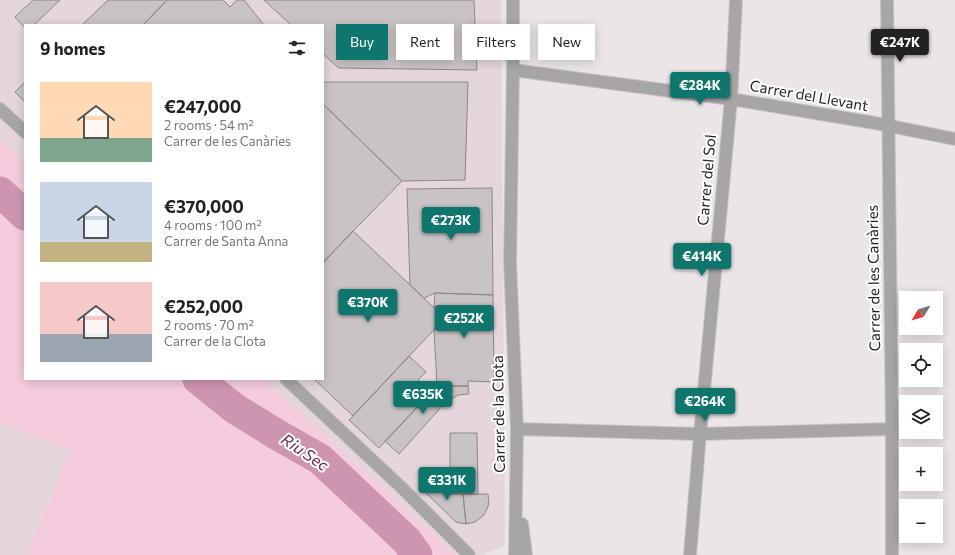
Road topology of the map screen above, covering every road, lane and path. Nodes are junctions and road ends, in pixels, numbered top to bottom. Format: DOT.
graph roads {
  1 [pos="513,0"];
  2 [pos="736,0"];
  3 [pos="887,0"];
  4 [pos="513,70"];
  5 [pos="731,99"];
  6 [pos="0,109"];
  7 [pos="889,126"];
  8 [pos="24,131"];
  9 [pos="955,139"];
  10 [pos="287,380"];
  11 [pos="518,429"];
  12 [pos="892,429"];
  13 [pos="700,434"];
  14 [pos="517,554"];
  15 [pos="469,555"];
  16 [pos="690,555"];
  17 [pos="892,555"];
  1 -- 4 [label="street, Carrer de la Clota"];
  2 -- 5 [label="street, Carrer del Sol"];
  3 -- 7 [label="street, Carrer de les Canàries"];
  4 -- 5 [label="street, Carrer del Llevant"];
  4 -- 11 [label="street, Carrer de la Clota"];
  5 -- 7 [label="street, Carrer del Llevant"];
  5 -- 13 [label="street, Carrer del Sol"];
  6 -- 8 [label="street"];
  7 -- 9 [label="street, Carrer del Llevant"];
  7 -- 12 [label="street, Carrer de les Canàries"];
  10 -- 15 [label="street"];
  11 -- 13 [label="street"];
  11 -- 14 [label="street, Carrer de la Clota"];
  12 -- 13 [label="street"];
  12 -- 17 [label="street, Carrer de les Canàries"];
  13 -- 16 [label="street, Carrer del Sol"];
}
